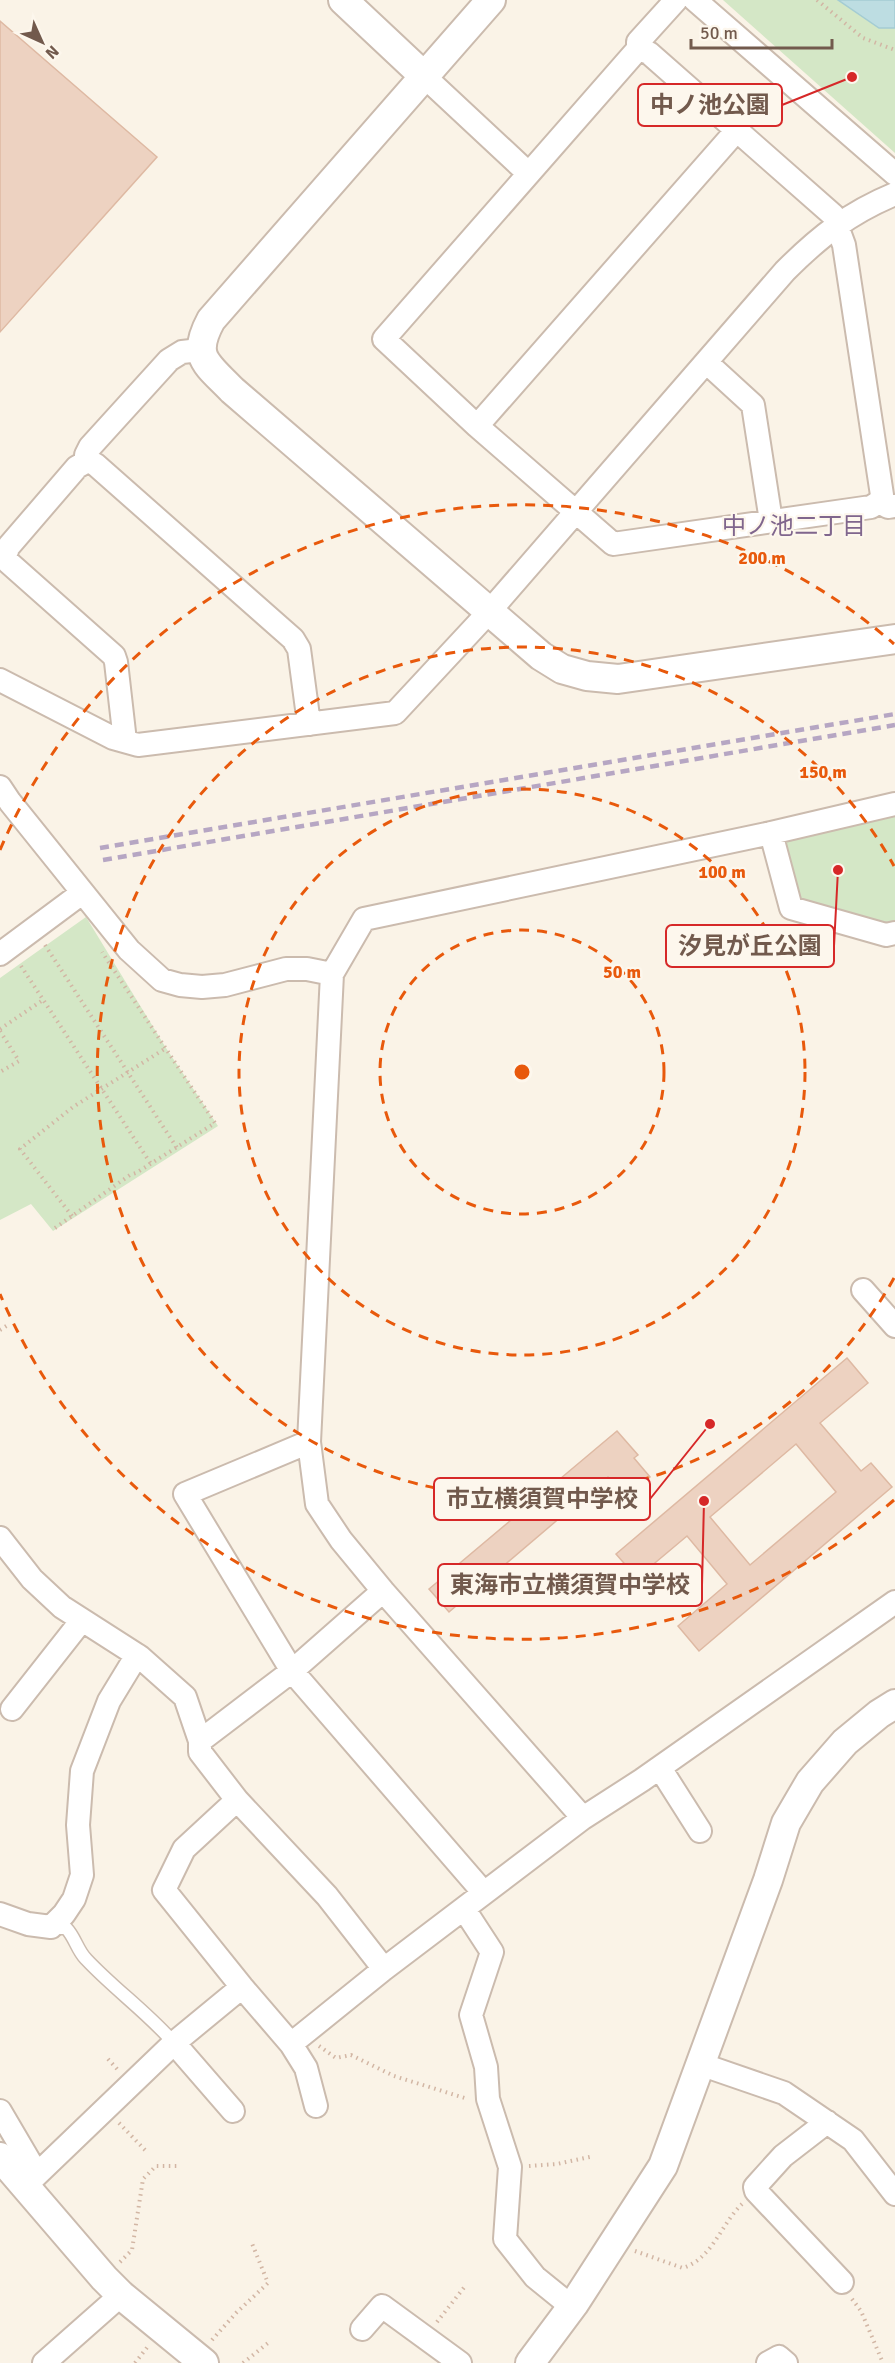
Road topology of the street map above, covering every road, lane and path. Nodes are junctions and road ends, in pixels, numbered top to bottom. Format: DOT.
graph roads {
  1 [pos="343,0"];
  2 [pos="491,0"];
  3 [pos="676,0"];
  4 [pos="695,0"];
  5 [pos="817,0"];
  6 [pos="638,49"];
  7 [pos="895,50"];
  8 [pos="424,77"];
  9 [pos="737,130"];
  10 [pos="528,173"];
  11 [pos="895,174"];
  12 [pos="895,195"];
  13 [pos="837,226"];
  14 [pos="200,350"];
  15 [pos="706,362"];
  16 [pos="477,426"];
  17 [pos="86,462"];
  18 [pos="887,504"];
  19 [pos="576,512"];
  20 [pos="771,521"];
  21 [pos="488,613"];
  22 [pos="895,639"];
  23 [pos="0,680"];
  24 [pos="309,724"];
  25 [pos="125,741"];
  26 [pos="0,787"];
  27 [pos="895,804"];
  28 [pos="771,833"];
  29 [pos="82,892"];
  30 [pos="895,933"];
  31 [pos="52,937"];
  32 [pos="45,945"];
  33 [pos="97,945"];
  34 [pos="37,952"];
  35 [pos="0,954"];
  36 [pos="28,959"];
  37 [pos="332,974"];
  38 [pos="43,1000"];
  39 [pos="0,1030"];
  40 [pos="166,1048"];
  41 [pos="0,1072"];
  42 [pos="128,1072"];
  43 [pos="103,1088"];
  44 [pos="177,1148"];
  45 [pos="151,1164"];
  46 [pos="72,1216"];
  47 [pos="55,1228"];
  48 [pos="863,1290"];
  49 [pos="8,1325"];
  50 [pos="895,1326"];
  51 [pos="0,1330"];
  52 [pos="309,1442"];
  53 [pos="0,1538"];
  54 [pos="382,1591"];
  55 [pos="895,1602"];
  56 [pos="82,1620"];
  57 [pos="137,1655"];
  58 [pos="292,1671"];
  59 [pos="895,1704"];
  60 [pos="12,1709"];
  61 [pos="200,1741"];
  62 [pos="660,1768"];
  63 [pos="237,1800"];
  64 [pos="583,1818"];
  65 [pos="700,1831"];
  66 [pos="484,1893"];
  67 [pos="464,1909"];
  68 [pos="0,1914"];
  69 [pos="56,1922"];
  70 [pos="384,1969"];
  71 [pos="242,1987"];
  72 [pos="174,2043"];
  73 [pos="315,2043"];
  74 [pos="291,2044"];
  75 [pos="700,2064"];
  76 [pos="488,2099"];
  77 [pos="316,2106"];
  78 [pos="105,2109"];
  79 [pos="0,2111"];
  80 [pos="233,2111"];
  81 [pos="827,2122"];
  82 [pos="146,2150"];
  83 [pos="594,2156"];
  84 [pos="0,2157"];
  85 [pos="180,2166"];
  86 [pos="510,2167"];
  87 [pos="31,2180"];
  88 [pos="756,2191"];
  89 [pos="895,2194"];
  90 [pos="251,2241"];
  91 [pos="630,2250"];
  92 [pos="842,2282"];
  93 [pos="466,2284"];
  94 [pos="112,2286"];
  95 [pos="572,2307"];
  96 [pos="362,2329"];
  97 [pos="426,2338"];
  98 [pos="268,2343"];
  99 [pos="201,2361"];
  100 [pos="44,2363"];
  101 [pos="243,2363"];
  102 [pos="460,2363"];
  103 [pos="530,2363"];
  104 [pos="768,2363"];
  105 [pos="786,2363"];
  106 [pos="883,2363"];
  1 -- 8 [label="street"];
  2 -- 8 [label="street"];
  3 -- 6 [label="street"];
  4 -- 11 [label="street"];
  5 -- 7 [label="path"];
  6 -- 9 [label="street"];
  6 -- 10 [label="street"];
  8 -- 10 [label="street"];
  8 -- 14 [label="street"];
  9 -- 13 [label="street"];
  9 -- 16 [label="street"];
  10 -- 16 [label="street"];
  12 -- 13 [label="street"];
  13 -- 15 [label="street"];
  13 -- 18 [label="street"];
  14 -- 17 [label="street"];
  14 -- 21 [label="street"];
  15 -- 19 [label="street"];
  15 -- 20 [label="street"];
  16 -- 19 [label="street"];
  17 -- 24 [label="street"];
  17 -- 25 [label="street"];
  18 -- 20 [label="street"];
  19 -- 20 [label="street"];
  19 -- 21 [label="street"];
  21 -- 22 [label="street"];
  21 -- 24 [label="street"];
  23 -- 25 [label="street"];
  24 -- 25 [label="street"];
  26 -- 29 [label="street"];
  27 -- 28 [label="street"];
  28 -- 30 [label="street"];
  28 -- 37 [label="street"];
  29 -- 35 [label="street"];
  29 -- 37 [label="street"];
  31 -- 32 [label="path"];
  32 -- 34 [label="path"];
  32 -- 42 [label="path"];
  33 -- 40 [label="path"];
  36 -- 38 [label="path"];
  37 -- 52 [label="street"];
  38 -- 39 [label="path"];
  38 -- 43 [label="path"];
  39 -- 41 [label="path"];
  40 -- 42 [label="path"];
  40 -- 44 [label="path"];
  42 -- 43 [label="path"];
  42 -- 44 [label="path"];
  43 -- 45 [label="path"];
  43 -- 46 [label="path"];
  44 -- 45 [label="path"];
  45 -- 46 [label="path"];
  46 -- 47 [label="path"];
  48 -- 50 [label="street"];
  49 -- 51 [label="path"];
  52 -- 54 [label="street"];
  52 -- 58 [label="street"];
  53 -- 56 [label="street"];
  54 -- 58 [label="street"];
  54 -- 64 [label="street"];
  55 -- 62 [label="street"];
  56 -- 57 [label="street"];
  56 -- 60 [label="street"];
  57 -- 61 [label="street"];
  57 -- 69 [label="street"];
  58 -- 61 [label="street"];
  58 -- 66 [label="street"];
  59 -- 75 [label="street"];
  61 -- 63 [label="street"];
  62 -- 64 [label="street"];
  62 -- 65 [label="street"];
  63 -- 70 [label="street"];
  63 -- 71 [label="street"];
  64 -- 66 [label="street"];
  66 -- 67 [label="street"];
  67 -- 70 [label="street"];
  67 -- 76 [label="street"];
  68 -- 69 [label="street"];
  69 -- 72 [label="lane"];
  70 -- 74 [label="street"];
  71 -- 72 [label="street"];
  71 -- 74 [label="street"];
  72 -- 78 [label="street"];
  72 -- 80 [label="street"];
  73 -- 76 [label="path"];
  74 -- 77 [label="street"];
  75 -- 81 [label="street"];
  75 -- 95 [label="street"];
  76 -- 86 [label="street"];
  78 -- 82 [label="path"];
  78 -- 87 [label="street"];
  79 -- 87 [label="street"];
  81 -- 88 [label="street"];
  81 -- 89 [label="street"];
  83 -- 86 [label="path"];
  84 -- 87 [label="street"];
  85 -- 94 [label="path"];
  86 -- 95 [label="street"];
  87 -- 94 [label="street"];
  88 -- 91 [label="path"];
  88 -- 92 [label="street"];
  90 -- 99 [label="path"];
  92 -- 106 [label="path"];
  93 -- 97 [label="path"];
  94 -- 99 [label="street"];
  94 -- 100 [label="street"];
  95 -- 103 [label="street"];
  96 -- 97 [label="street"];
  97 -- 102 [label="street"];
  98 -- 101 [label="path"];
  104 -- 105 [label="street"];
}
